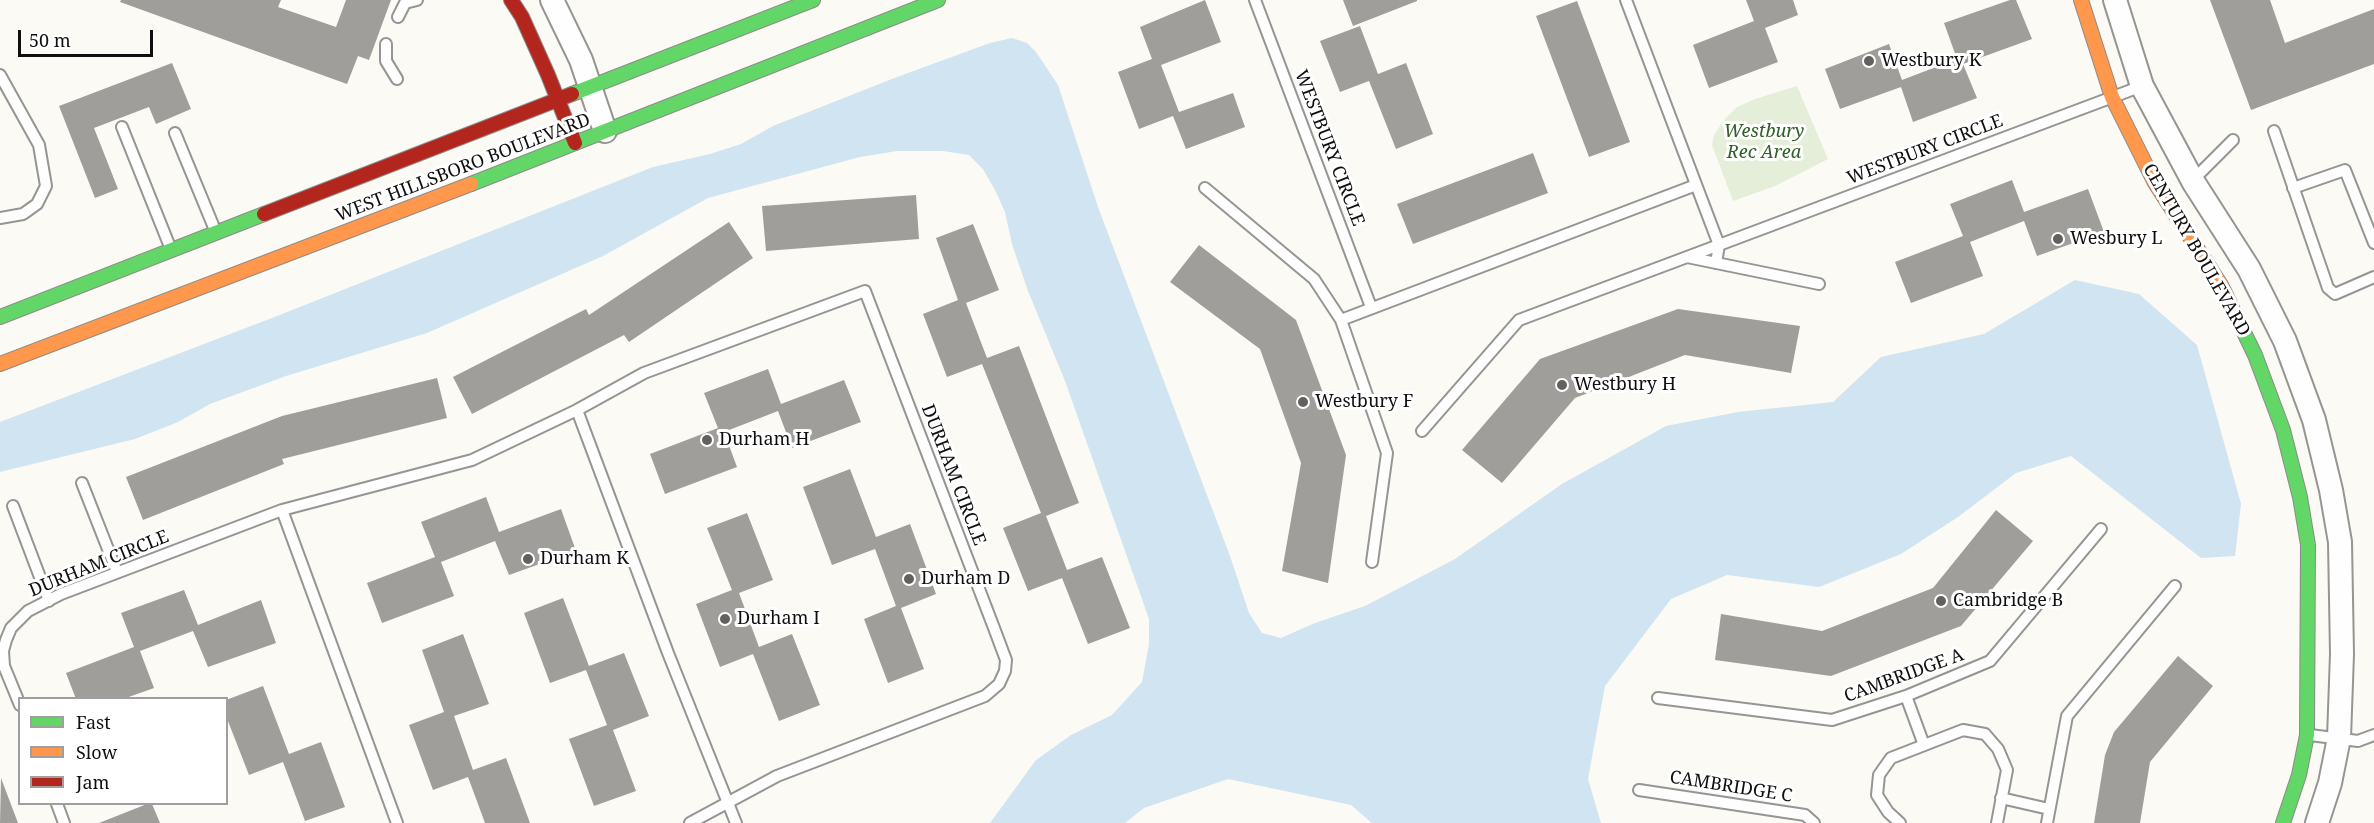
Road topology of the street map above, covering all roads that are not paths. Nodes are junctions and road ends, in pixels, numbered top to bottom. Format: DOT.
graph roads {
  1 [pos="417,0"];
  2 [pos="511,0"];
  3 [pos="552,0"];
  4 [pos="813,0"];
  5 [pos="938,0"];
  6 [pos="1255,0"];
  7 [pos="1626,0"];
  8 [pos="2081,0"];
  9 [pos="2115,0"];
  10 [pos="398,17"];
  11 [pos="386,44"];
  12 [pos="0,75"];
  13 [pos="397,80"];
  14 [pos="2142,86"];
  15 [pos="592,88"];
  16 [pos="2112,97"];
  17 [pos="557,101"];
  18 [pos="122,127"];
  19 [pos="605,131"];
  20 [pos="2274,131"];
  21 [pos="175,134"];
  22 [pos="2233,140"];
  23 [pos="574,143"];
  24 [pos="2192,181"];
  25 [pos="1696,185"];
  26 [pos="1205,188"];
  27 [pos="2293,188"];
  28 [pos="0,218"];
  29 [pos="216,233"];
  30 [pos="2374,243"];
  31 [pos="1719,245"];
  32 [pos="171,251"];
  33 [pos="1687,257"];
  34 [pos="1716,263"];
  35 [pos="2374,277"];
  36 [pos="1819,284"];
  37 [pos="1371,307"];
  38 [pos="0,317"];
  39 [pos="1341,320"];
  40 [pos="0,364"];
  41 [pos="577,410"];
  42 [pos="1422,431"];
  43 [pos="82,483"];
  44 [pos="13,506"];
  45 [pos="282,510"];
  46 [pos="2101,529"];
  47 [pos="1372,562"];
  48 [pos="117,572"];
  49 [pos="2175,586"];
  50 [pos="49,601"];
  51 [pos="1906,696"];
  52 [pos="1658,698"];
  53 [pos="18,700"];
  54 [pos="2307,735"];
  55 [pos="2374,735"];
  56 [pos="2339,738"];
  57 [pos="1924,745"];
  58 [pos="1639,790"];
  59 [pos="2001,798"];
  60 [pos="727,801"];
  61 [pos="57,805"];
  62 [pos="2049,808"];
  63 [pos="64,823"];
  64 [pos="396,823"];
  65 [pos="690,823"];
  66 [pos="736,823"];
  67 [pos="1815,823"];
  68 [pos="1900,823"];
  69 [pos="1997,823"];
  70 [pos="2047,823"];
  71 [pos="2283,823"];
  72 [pos="2317,823"];
  1 -- 10 [label="lane"];
  2 -- 17 [label="main road"];
  3 -- 15 [label="street"];
  4 -- 15 [label="main road, WEST HILLSBORO BOULEVARD"];
  5 -- 19 [label="main road, WEST HILLSBORO BOULEVARD"];
  6 -- 37 [label="lane, WESTBURY CIRCLE"];
  7 -- 25 [label="lane"];
  8 -- 16 [label="main road, CENTURY BOULEVARD"];
  9 -- 14 [label="street, CENTURY BOULEVARD"];
  11 -- 13 [label="lane"];
  12 -- 28 [label="lane"];
  14 -- 16 [label="lane, WESTBURY CIRCLE"];
  14 -- 24 [label="street, CENTURY BOULEVARD"];
  15 -- 17 [label="main road, WEST HILLSBORO BOULEVARD"];
  15 -- 19 [label="street"];
  16 -- 31 [label="lane, WESTBURY CIRCLE"];
  16 -- 54 [label="main road, CENTURY BOULEVARD"];
  17 -- 23 [label="main road"];
  17 -- 29 [label="main road, WEST HILLSBORO BOULEVARD"];
  18 -- 32 [label="lane"];
  19 -- 23 [label="main road, WEST HILLSBORO BOULEVARD"];
  20 -- 27 [label="lane"];
  21 -- 29 [label="lane"];
  22 -- 24 [label="lane"];
  23 -- 40 [label="main road, WEST HILLSBORO BOULEVARD"];
  24 -- 56 [label="street, CENTURY BOULEVARD"];
  25 -- 31 [label="lane"];
  25 -- 37 [label="lane"];
  26 -- 39 [label="lane"];
  27 -- 30 [label="lane"];
  27 -- 35 [label="lane"];
  29 -- 32 [label="main road, WEST HILLSBORO BOULEVARD"];
  31 -- 33 [label="lane, WESTBURY CIRCLE"];
  31 -- 34 [label="lane"];
  32 -- 38 [label="main road, WEST HILLSBORO BOULEVARD"];
  33 -- 34 [label="lane"];
  33 -- 42 [label="lane"];
  34 -- 36 [label="lane"];
  37 -- 39 [label="lane"];
  39 -- 47 [label="lane"];
  41 -- 45 [label="lane, DURHAM CIRCLE"];
  41 -- 60 [label="lane"];
  41 -- 60 [label="lane, DURHAM CIRCLE"];
  43 -- 48 [label="lane"];
  44 -- 50 [label="lane"];
  45 -- 48 [label="lane, DURHAM CIRCLE"];
  45 -- 64 [label="lane"];
  46 -- 51 [label="lane, CAMBRIDGE A"];
  48 -- 50 [label="lane, DURHAM CIRCLE"];
  49 -- 62 [label="lane"];
  50 -- 53 [label="lane, DURHAM CIRCLE"];
  51 -- 52 [label="lane, CAMBRIDGE A"];
  51 -- 57 [label="lane"];
  54 -- 56 [label="lane"];
  54 -- 71 [label="main road, CENTURY BOULEVARD"];
  55 -- 56 [label="lane"];
  56 -- 72 [label="street, CENTURY BOULEVARD"];
  57 -- 59 [label="lane"];
  57 -- 68 [label="lane"];
  58 -- 67 [label="lane, CAMBRIDGE C"];
  59 -- 62 [label="lane"];
  59 -- 69 [label="lane"];
  60 -- 65 [label="lane, DURHAM CIRCLE"];
  60 -- 66 [label="lane"];
  61 -- 63 [label="lane"];
  62 -- 70 [label="lane"];
}
